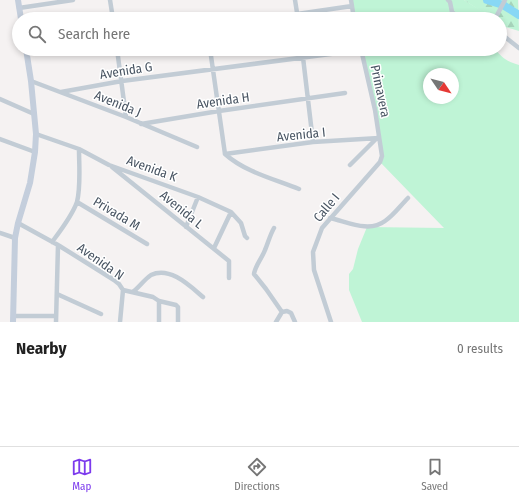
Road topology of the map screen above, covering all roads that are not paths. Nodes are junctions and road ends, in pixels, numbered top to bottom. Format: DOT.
graph roads {
  1 [pos="18,0"];
  2 [pos="73,0"];
  3 [pos="110,0"];
  4 [pos="295,0"];
  5 [pos="351,0"];
  6 [pos="448,0"];
  7 [pos="505,0"];
  8 [pos="352,6"];
  9 [pos="19,8"];
  10 [pos="20,12"];
  11 [pos="112,12"];
  12 [pos="296,12"];
  13 [pos="319,12"];
  14 [pos="353,12"];
  15 [pos="452,12"];
  16 [pos="499,12"];
  17 [pos="507,39"];
  18 [pos="519,48"];
  19 [pos="27,56"];
  20 [pos="118,56"];
  21 [pos="211,56"];
  22 [pos="311,56"];
  23 [pos="363,56"];
  24 [pos="304,57"];
  25 [pos="213,69"];
  26 [pos="31,81"];
  27 [pos="122,81"];
  28 [pos="61,92"];
  29 [pos="345,92"];
  30 [pos="0,99"];
  31 [pos="308,99"];
  32 [pos="219,111"];
  33 [pos="34,114"];
  34 [pos="126,117"];
  35 [pos="141,124"];
  36 [pos="36,134"];
  37 [pos="378,138"];
  38 [pos="0,139"];
  39 [pos="314,142"];
  40 [pos="197,147"];
  41 [pos="79,149"];
  42 [pos="35,152"];
  43 [pos="225,154"];
  44 [pos="109,164"];
  45 [pos="350,165"];
  46 [pos="299,190"];
  47 [pos="198,197"];
  48 [pos="408,198"];
  49 [pos="77,202"];
  50 [pos="232,212"];
  51 [pos="330,218"];
  52 [pos="18,223"];
  53 [pos="186,227"];
  54 [pos="274,228"];
  55 [pos="0,233"];
  56 [pos="15,238"];
  57 [pos="247,238"];
  58 [pos="52,242"];
  59 [pos="147,244"];
  60 [pos="58,245"];
  61 [pos="214,248"];
  62 [pos="228,278"];
  63 [pos="123,290"];
  64 [pos="133,292"];
  65 [pos="57,294"];
  66 [pos="203,297"];
  67 [pos="159,301"];
  68 [pos="282,312"];
  69 [pos="101,314"];
  70 [pos="56,316"];
  71 [pos="14,319"];
  72 [pos="56,322"];
  73 [pos="120,322"];
  74 [pos="159,322"];
  75 [pos="178,322"];
  76 [pos="276,322"];
  77 [pos="294,322"];
  78 [pos="331,322"];
  1 -- 9 [label="street"];
  2 -- 9 [label="street"];
  3 -- 11 [label="street"];
  4 -- 12 [label="street"];
  5 -- 8 [label="street"];
  6 -- 15 [label="street"];
  7 -- 16 [label="street"];
  8 -- 13 [label="street"];
  8 -- 14 [label="street"];
  9 -- 10 [label="street"];
  17 -- 18 [label="street"];
  19 -- 26 [label="street"];
  20 -- 27 [label="street"];
  21 -- 25 [label="street"];
  22 -- 24 [label="street, Avenida G"];
  23 -- 37 [label="street, Primavera"];
  24 -- 25 [label="street, Avenida G"];
  24 -- 31 [label="street"];
  25 -- 27 [label="street, Avenida G"];
  25 -- 32 [label="street"];
  26 -- 28 [label="street, Avenida J"];
  26 -- 33 [label="street"];
  27 -- 28 [label="street, Avenida G"];
  27 -- 34 [label="street"];
  28 -- 34 [label="street, Avenida J"];
  29 -- 31 [label="street, Avenida H"];
  30 -- 33 [label="street"];
  31 -- 32 [label="street, Avenida H"];
  31 -- 39 [label="street"];
  32 -- 35 [label="street, Avenida H"];
  32 -- 43 [label="street"];
  33 -- 36 [label="street"];
  34 -- 35 [label="street, Avenida J"];
  35 -- 40 [label="street, Avenida J"];
  36 -- 41 [label="street, Avenida K"];
  36 -- 42 [label="street"];
  37 -- 39 [label="street, Avenida I"];
  37 -- 45 [label="street"];
  37 -- 51 [label="street, Calle I"];
  38 -- 42 [label="street"];
  39 -- 43 [label="street, Avenida I"];
  41 -- 44 [label="street, Avenida K"];
  41 -- 49 [label="street"];
  42 -- 52 [label="street"];
  43 -- 46 [label="street"];
  44 -- 47 [label="street, Avenida K"];
  44 -- 53 [label="street, Avenida L"];
  47 -- 50 [label="street, Avenida K"];
  47 -- 53 [label="street"];
  48 -- 51 [label="street"];
  49 -- 58 [label="street"];
  49 -- 59 [label="street, Privada M"];
  50 -- 57 [label="street"];
  50 -- 61 [label="street"];
  51 -- 78 [label="street, Calle I"];
  52 -- 56 [label="street"];
  52 -- 58 [label="street, Avenida N"];
  53 -- 61 [label="street, Avenida L"];
  54 -- 68 [label="street"];
  55 -- 56 [label="street"];
  56 -- 71 [label="street"];
  58 -- 60 [label="street, Avenida N"];
  60 -- 63 [label="street, Avenida N"];
  60 -- 65 [label="street"];
  61 -- 62 [label="street, Avenida L"];
  63 -- 64 [label="street, Avenida N"];
  63 -- 73 [label="street"];
  64 -- 66 [label="street"];
  64 -- 67 [label="street, Avenida N"];
  65 -- 69 [label="street"];
  65 -- 70 [label="street"];
  67 -- 74 [label="street"];
  67 -- 75 [label="street, Avenida N"];
  68 -- 76 [label="street"];
  68 -- 77 [label="street"];
  70 -- 71 [label="street"];
  70 -- 72 [label="street"];
}
